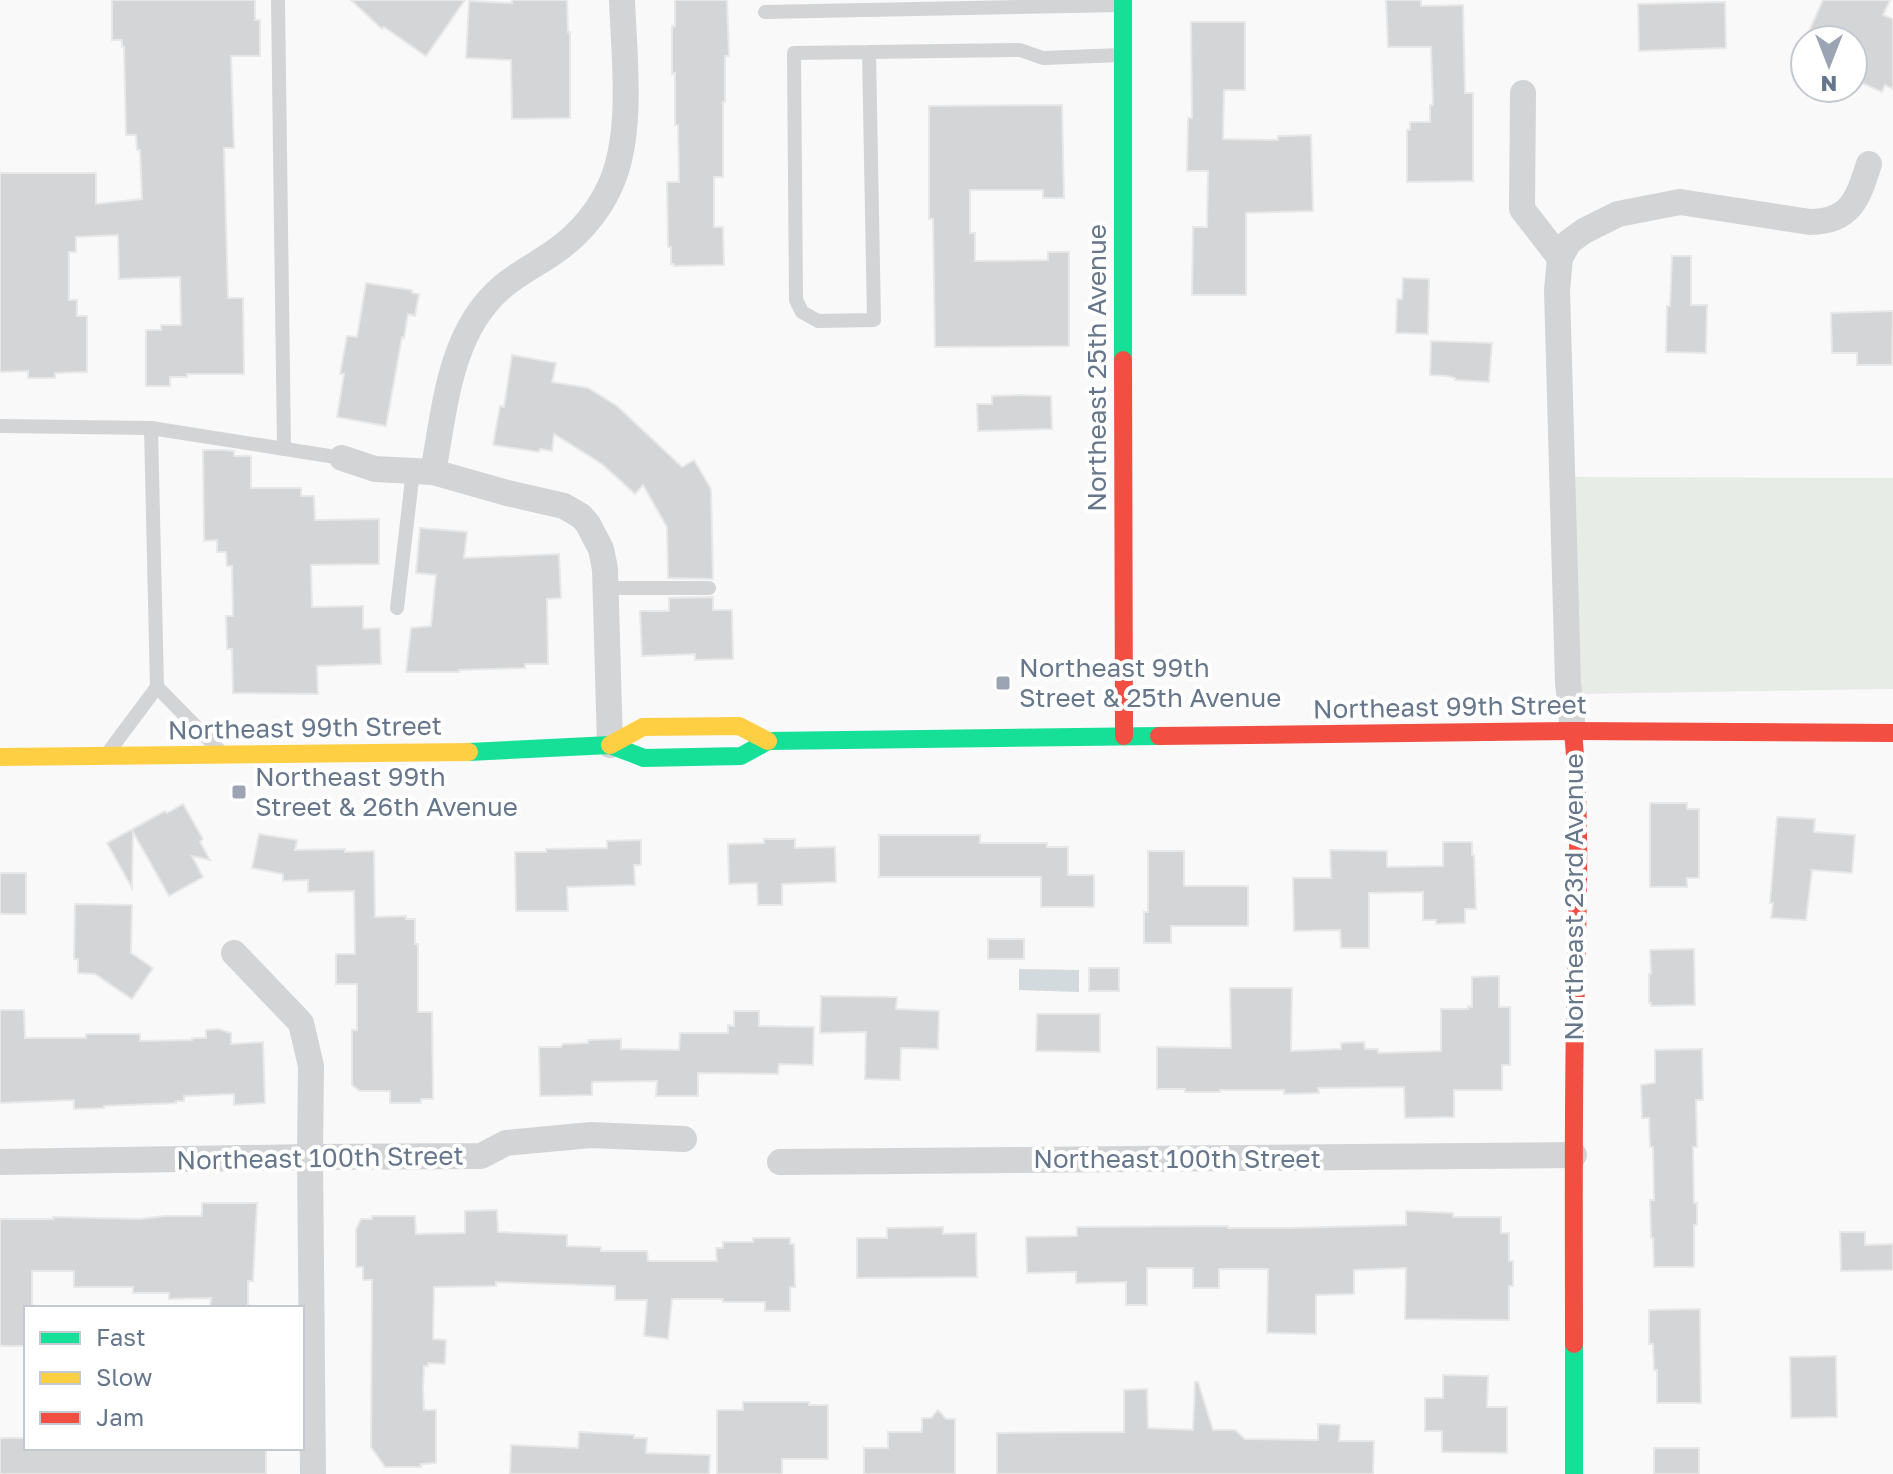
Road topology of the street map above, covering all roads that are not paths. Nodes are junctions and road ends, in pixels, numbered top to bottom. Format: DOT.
graph roads {
  1 [pos="278,0"];
  2 [pos="622,0"];
  3 [pos="1123,2"];
  4 [pos="765,12"];
  5 [pos="869,52"];
  6 [pos="1122,55"];
  7 [pos="1523,93"];
  8 [pos="1869,164"];
  9 [pos="1560,258"];
  10 [pos="0,426"];
  11 [pos="151,428"];
  12 [pos="284,449"];
  13 [pos="342,458"];
  14 [pos="423,472"];
  15 [pos="605,588"];
  16 [pos="709,588"];
  17 [pos="397,608"];
  18 [pos="157,687"];
  19 [pos="1573,731"];
  20 [pos="1893,733"];
  21 [pos="1124,736"];
  22 [pos="768,741"];
  23 [pos="610,745"];
  24 [pos="225,756"];
  25 [pos="0,757"];
  26 [pos="105,757"];
  27 [pos="234,953"];
  28 [pos="684,1139"];
  29 [pos="1574,1155"];
  30 [pos="310,1157"];
  31 [pos="0,1162"];
  32 [pos="780,1162"];
  33 [pos="313,1474"];
  34 [pos="1574,1474"];
  1 -- 12 [label="lane"];
  2 -- 14 [label="street"];
  3 -- 4 [label="lane"];
  3 -- 6 [label="main road, Northeast 25th Avenue"];
  5 -- 5 [label="lane"];
  5 -- 6 [label="lane"];
  6 -- 21 [label="main road, Northeast 25th Avenue"];
  7 -- 9 [label="street"];
  8 -- 9 [label="street"];
  9 -- 19 [label="street, Northeast 23rd Avenue"];
  10 -- 11 [label="lane"];
  11 -- 12 [label="lane"];
  11 -- 18 [label="lane"];
  12 -- 13 [label="lane"];
  13 -- 14 [label="street"];
  14 -- 15 [label="street"];
  14 -- 17 [label="lane"];
  15 -- 16 [label="lane"];
  15 -- 23 [label="street"];
  18 -- 24 [label="lane"];
  18 -- 26 [label="lane"];
  19 -- 20 [label="main road, Northeast 99th Street"];
  19 -- 21 [label="main road, Northeast 99th Street"];
  19 -- 29 [label="main road, Northeast 23rd Avenue"];
  21 -- 22 [label="main road, Northeast 99th Street"];
  22 -- 23 [label="main road, Northeast 99th Street"];
  22 -- 23 [label="main road, Northeast 99th Street"];
  23 -- 24 [label="main road, Northeast 99th Street"];
  24 -- 26 [label="main road, Northeast 99th Street"];
  25 -- 26 [label="main road, Northeast 99th Street"];
  27 -- 30 [label="street"];
  28 -- 30 [label="street, Northeast 100th Street"];
  29 -- 32 [label="street, Northeast 100th Street"];
  29 -- 34 [label="main road, Northeast 23rd Avenue"];
  30 -- 31 [label="street, Northeast 100th Street"];
  30 -- 33 [label="street"];
}
